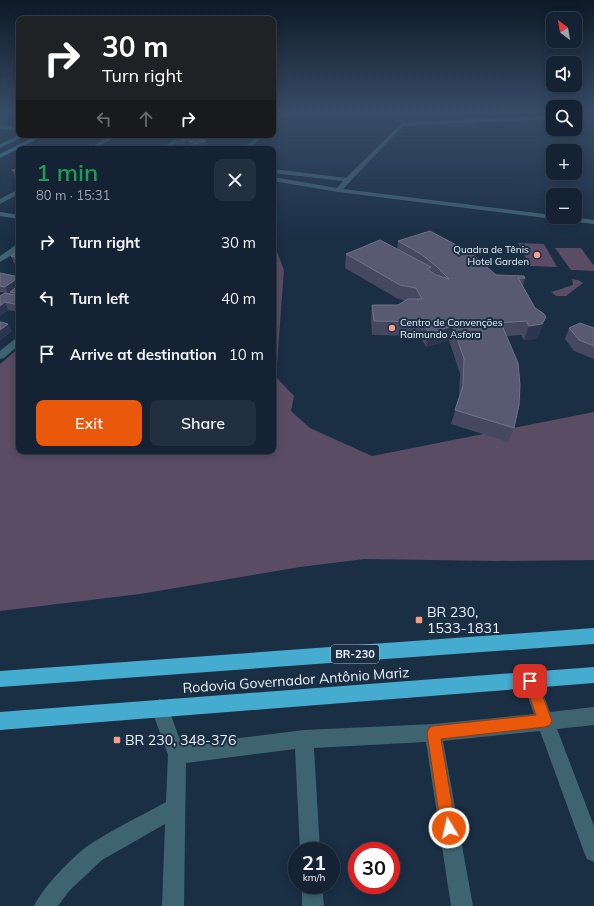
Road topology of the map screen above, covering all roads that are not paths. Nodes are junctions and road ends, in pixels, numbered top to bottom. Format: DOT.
graph roads {
  1 [pos="373,154"];
  2 [pos="276,171"];
  3 [pos="276,180"];
  4 [pos="349,180"];
  5 [pos="338,190"];
  6 [pos="16,193"];
  7 [pos="0,202"];
  8 [pos="0,214"];
  9 [pos="16,217"];
  10 [pos="594,222"];
  11 [pos="16,249"];
  12 [pos="0,259"];
  13 [pos="16,343"];
  14 [pos="0,356"];
  15 [pos="594,636"];
  16 [pos="594,676"];
  17 [pos="0,679"];
  18 [pos="530,681"];
  19 [pos="160,708"];
  20 [pos="594,716"];
  21 [pos="0,721"];
  22 [pos="545,721"];
  23 [pos="433,733"];
  24 [pos="304,739"];
  25 [pos="177,755"];
  26 [pos="176,808"];
  27 [pos="310,842"];
  28 [pos="594,852"];
  29 [pos="312,894"];
  30 [pos="44,906"];
  31 [pos="173,906"];
  32 [pos="312,906"];
  33 [pos="462,906"];
  1 -- 4 [label="street"];
  2 -- 4 [label="street"];
  3 -- 5 [label="street"];
  4 -- 5 [label="street"];
  5 -- 10 [label="street"];
  6 -- 7 [label="street"];
  8 -- 9 [label="street"];
  11 -- 12 [label="street"];
  13 -- 14 [label="street"];
  15 -- 17 [label="highway, Rodovia Governador Antônio Mariz / BR-230"];
  16 -- 18 [label="highway, Rodovia Governador Antônio Mariz"];
  18 -- 19 [label="highway, Rodovia Governador Antônio Mariz"];
  18 -- 22 [label="street"];
  19 -- 21 [label="highway, Rodovia Governador Antônio Mariz"];
  19 -- 25 [label="street"];
  20 -- 22 [label="street"];
  22 -- 23 [label="street"];
  22 -- 28 [label="street"];
  23 -- 24 [label="street"];
  23 -- 33 [label="street"];
  24 -- 25 [label="street"];
  24 -- 27 [label="street"];
  25 -- 26 [label="street"];
  26 -- 30 [label="street"];
  26 -- 31 [label="street"];
  29 -- 32 [label="street"];
}
